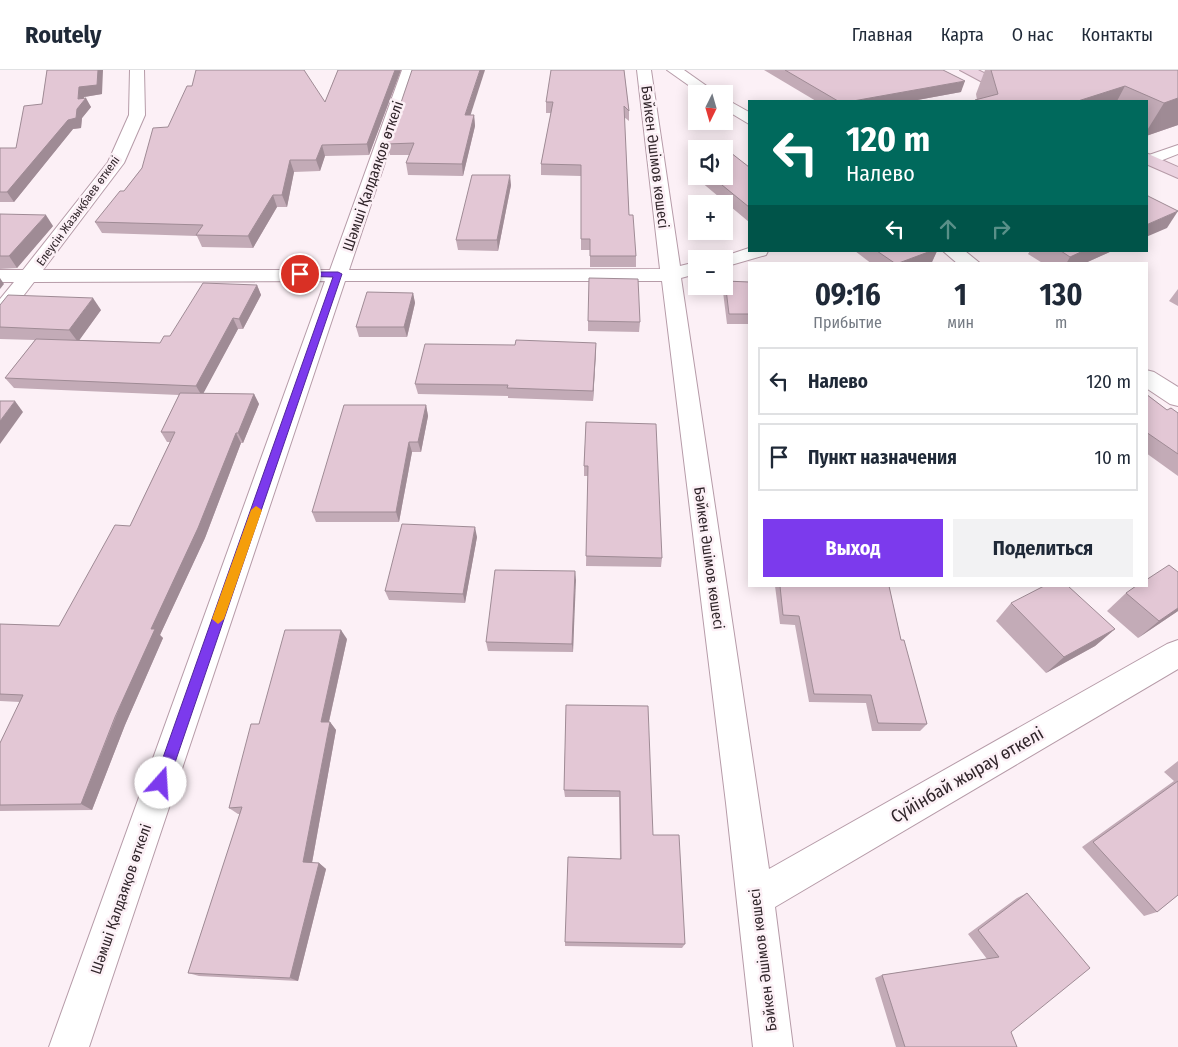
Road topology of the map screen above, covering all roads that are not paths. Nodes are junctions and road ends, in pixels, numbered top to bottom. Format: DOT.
graph roads {
  1 [pos="137,70"];
  2 [pos="409,70"];
  3 [pos="644,70"];
  4 [pos="674,70"];
  5 [pos="967,70"];
  6 [pos="697,85"];
  7 [pos="1027,100"];
  8 [pos="733,108"];
  9 [pos="748,118"];
  10 [pos="1178,149"];
  11 [pos="1148,159"];
  12 [pos="1178,173"];
  13 [pos="756,252"];
  14 [pos="953,252"];
  15 [pos="733,258"];
  16 [pos="968,262"];
  17 [pos="688,270"];
  18 [pos="338,274"];
  19 [pos="670,275"];
  20 [pos="0,276"];
  21 [pos="30,276"];
  22 [pos="0,313"];
  23 [pos="1148,378"];
  24 [pos="1178,398"];
  25 [pos="1178,653"];
  26 [pos="756,897"];
  27 [pos="70,1047"];
  28 [pos="773,1047"];
  1 -- 21 [label="street, Елеусін Жазықбаев өткелі"];
  2 -- 18 [label="street, Шәмші Қалдаяқов өткелі"];
  3 -- 19 [label="street, Бәйкен Әшімов көшесі"];
  4 -- 6 [label="street"];
  5 -- 7 [label="street"];
  8 -- 9 [label="street"];
  10 -- 11 [label="lane"];
  11 -- 12 [label="street"];
  13 -- 15 [label="street"];
  14 -- 16 [label="street"];
  17 -- 19 [label="street"];
  18 -- 19 [label="street"];
  18 -- 21 [label="street"];
  18 -- 27 [label="street, Шәмші Қалдаяқов өткелі"];
  19 -- 26 [label="street, Бәйкен Әшімов көшесі"];
  20 -- 21 [label="street"];
  21 -- 22 [label="street, Елеусін Жазықбаев өткелі"];
  23 -- 24 [label="street"];
  25 -- 26 [label="street, Сүйінбай жырау өткелі"];
  26 -- 28 [label="street, Бәйкен Әшімов көшесі"];
}
